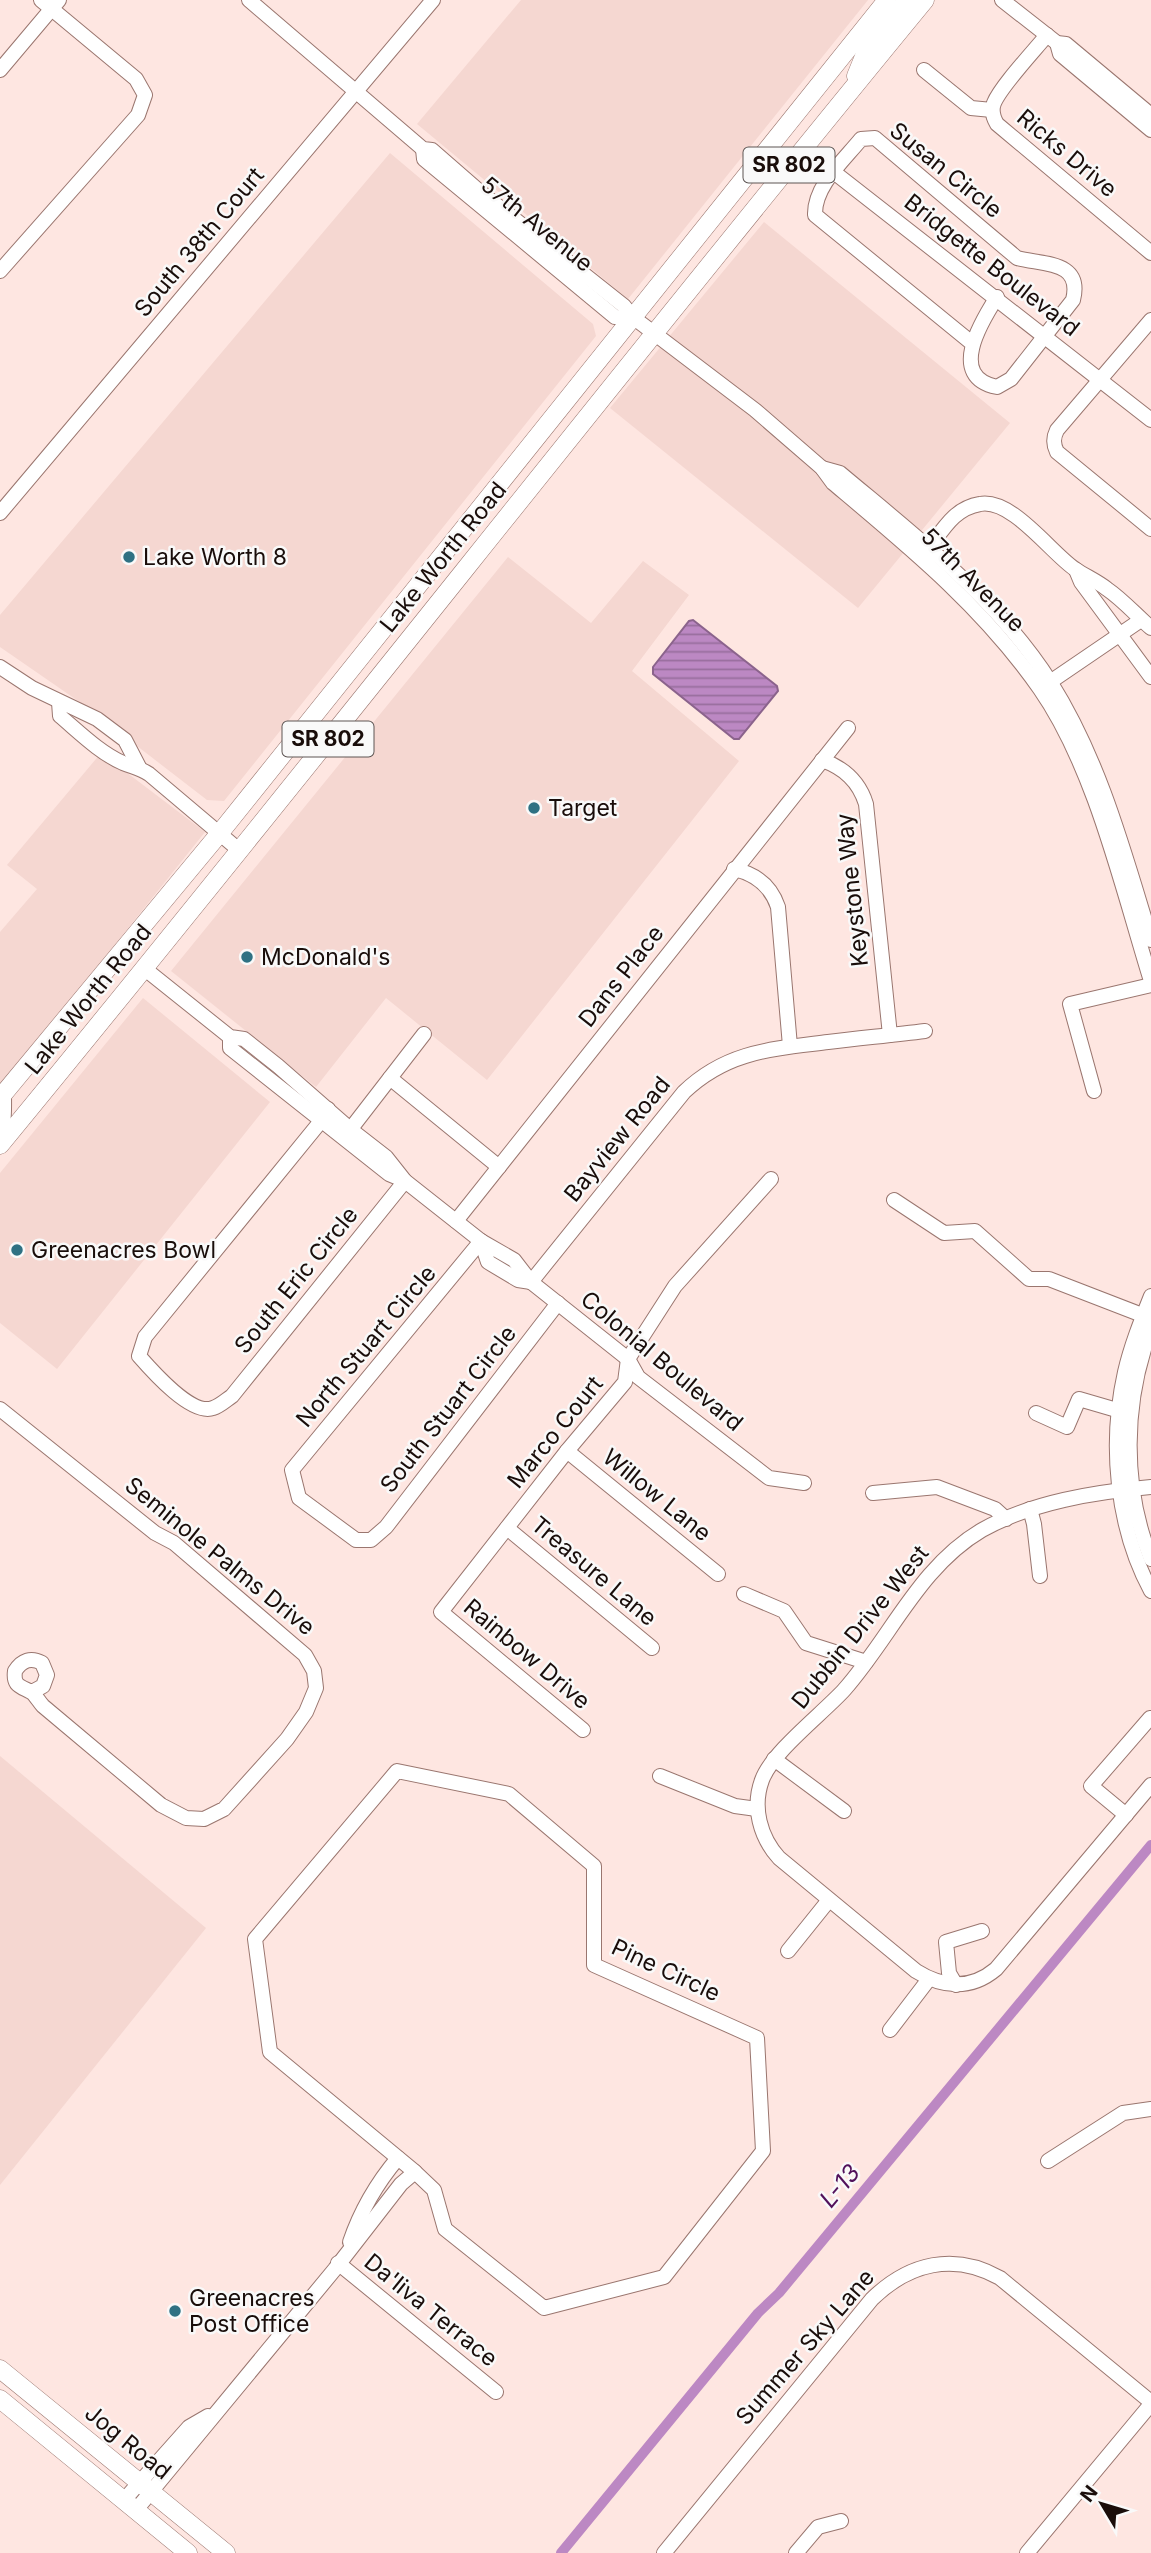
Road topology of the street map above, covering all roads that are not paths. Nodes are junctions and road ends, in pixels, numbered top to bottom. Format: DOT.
graph roads {
  1 [pos="249,0"];
  2 [pos="433,0"];
  3 [pos="887,0"];
  4 [pos="907,0"];
  5 [pos="925,0"];
  6 [pos="1002,0"];
  7 [pos="51,3"];
  8 [pos="1052,39"];
  9 [pos="0,69"];
  10 [pos="924,69"];
  11 [pos="852,89"];
  12 [pos="356,91"];
  13 [pos="992,110"];
  14 [pos="1151,116"];
  15 [pos="1151,130"];
  16 [pos="803,148"];
  17 [pos="834,172"];
  18 [pos="1151,253"];
  19 [pos="0,271"];
  20 [pos="997,297"];
  21 [pos="634,318"];
  22 [pos="1151,321"];
  23 [pos="655,333"];
  24 [pos="1045,335"];
  25 [pos="973,344"];
  26 [pos="1100,379"];
  27 [pos="1151,419"];
  28 [pos="822,468"];
  29 [pos="504,478"];
  30 [pos="0,513"];
  31 [pos="1151,529"];
  32 [pos="929,548"];
  33 [pos="1076,570"];
  34 [pos="426,576"];
  35 [pos="444,593"];
  36 [pos="1146,624"];
  37 [pos="1121,635"];
  38 [pos="0,667"];
  39 [pos="1151,677"];
  40 [pos="1050,682"];
  41 [pos="59,702"];
  42 [pos="353,708"];
  43 [pos="848,728"];
  44 [pos="822,760"];
  45 [pos="139,767"];
  46 [pos="219,834"];
  47 [pos="239,850"];
  48 [pos="734,869"];
  49 [pos="1151,940"];
  50 [pos="145,969"];
  51 [pos="1151,983"];
  52 [pos="925,1031"];
  53 [pos="424,1034"];
  54 [pos="890,1035"];
  55 [pos="790,1046"];
  56 [pos="390,1079"];
  57 [pos="1094,1091"];
  58 [pos="1,1094"];
  59 [pos="324,1115"];
  60 [pos="0,1134"];
  61 [pos="347,1134"];
  62 [pos="0,1145"];
  63 [pos="499,1167"];
  64 [pos="771,1179"];
  65 [pos="405,1181"];
  66 [pos="894,1200"];
  67 [pos="456,1221"];
  68 [pos="481,1241"];
  69 [pos="531,1282"];
  70 [pos="1151,1296"];
  71 [pos="558,1303"];
  72 [pos="1147,1317"];
  73 [pos="1151,1329"];
  74 [pos="628,1359"];
  75 [pos="0,1409"];
  76 [pos="1036,1413"];
  77 [pos="1125,1413"];
  78 [pos="567,1451"];
  79 [pos="804,1483"];
  80 [pos="1151,1487"];
  81 [pos="1126,1490"];
  82 [pos="873,1493"];
  83 [pos="1030,1509"];
  84 [pos="1006,1519"];
  85 [pos="507,1528"];
  86 [pos="371,1540"];
  87 [pos="1151,1559"];
  88 [pos="718,1574"];
  89 [pos="1040,1576"];
  90 [pos="1151,1591"];
  91 [pos="744,1594"];
  92 [pos="441,1612"];
  93 [pos="652,1648"];
  94 [pos="866,1662"];
  95 [pos="32,1692"];
  96 [pos="1150,1718"];
  97 [pos="583,1730"];
  98 [pos="774,1759"];
  99 [pos="660,1776"];
  100 [pos="1151,1785"];
  101 [pos="757,1809"];
  102 [pos="844,1811"];
  103 [pos="1126,1815"];
  104 [pos="829,1900"];
  105 [pos="982,1931"];
  106 [pos="788,1951"];
  107 [pos="929,1979"];
  108 [pos="956,1985"];
  109 [pos="890,2030"];
  110 [pos="1151,2109"];
  111 [pos="398,2158"];
  112 [pos="1048,2161"];
  113 [pos="415,2172"];
  114 [pos="342,2258"];
  115 [pos="0,2369"];
  116 [pos="496,2392"];
  117 [pos="0,2399"];
  118 [pos="1151,2403"];
  119 [pos="145,2487"];
  120 [pos="130,2505"];
  121 [pos="841,2521"];
  122 [pos="188,2553"];
  123 [pos="226,2553"];
  124 [pos="664,2553"];
  125 [pos="796,2553"];
  126 [pos="1027,2553"];
  1 -- 12 [label="street, 57th Avenue"];
  2 -- 12 [label="street, South 38th Court"];
  3 -- 21 [label="main road, Lake Worth Road / SR 802"];
  4 -- 11 [label="main road"];
  5 -- 11 [label="main road, Lake Worth Road / SR 802"];
  6 -- 8 [label="street"];
  7 -- 9 [label="street"];
  7 -- 19 [label="street"];
  8 -- 13 [label="street, Ricks Drive"];
  8 -- 14 [label="street"];
  8 -- 15 [label="street"];
  10 -- 13 [label="street, Ricks Drive"];
  11 -- 16 [label="main road, Lake Worth Road / SR 802"];
  12 -- 21 [label="street, 57th Avenue"];
  12 -- 30 [label="street, South 38th Court"];
  13 -- 18 [label="street, Ricks Drive"];
  16 -- 17 [label="street, Bridgette Boulevard"];
  16 -- 23 [label="main road, Lake Worth Road / SR 802"];
  17 -- 20 [label="street, Bridgette Boulevard"];
  17 -- 24 [label="street, Susan Circle"];
  17 -- 25 [label="street, Susan Circle"];
  20 -- 24 [label="street, Bridgette Boulevard"];
  20 -- 25 [label="street"];
  21 -- 23 [label="street, 57th Avenue"];
  21 -- 29 [label="main road, Lake Worth Road / SR 802"];
  22 -- 26 [label="street"];
  23 -- 28 [label="street, 57th Avenue"];
  23 -- 35 [label="main road, Lake Worth Road / SR 802"];
  24 -- 25 [label="street"];
  24 -- 26 [label="street, Bridgette Boulevard"];
  26 -- 27 [label="street, Bridgette Boulevard"];
  26 -- 31 [label="street"];
  28 -- 32 [label="street, 57th Avenue"];
  28 -- 51 [label="street, 57th Avenue"];
  29 -- 34 [label="main road, Lake Worth Road / SR 802"];
  29 -- 35 [label="main road"];
  32 -- 33 [label="street"];
  32 -- 40 [label="street, 57th Avenue"];
  33 -- 36 [label="street"];
  33 -- 37 [label="street"];
  34 -- 42 [label="main road"];
  34 -- 46 [label="main road, Lake Worth Road / SR 802"];
  35 -- 42 [label="main road, Lake Worth Road / SR 802"];
  36 -- 37 [label="street"];
  37 -- 39 [label="street"];
  37 -- 40 [label="street"];
  38 -- 41 [label="street"];
  40 -- 49 [label="street, 57th Avenue"];
  41 -- 45 [label="street"];
  41 -- 45 [label="street"];
  42 -- 47 [label="main road, Lake Worth Road / SR 802"];
  43 -- 44 [label="street"];
  44 -- 48 [label="street, Dans Place"];
  44 -- 54 [label="street, Keystone Way"];
  45 -- 46 [label="street"];
  46 -- 47 [label="street"];
  46 -- 58 [label="main road, Lake Worth Road / SR 802"];
  47 -- 50 [label="main road, Lake Worth Road / SR 802"];
  48 -- 55 [label="street"];
  48 -- 63 [label="street, Dans Place"];
  50 -- 59 [label="street"];
  50 -- 62 [label="main road, Lake Worth Road / SR 802"];
  51 -- 57 [label="street"];
  52 -- 54 [label="street, Bayview Road"];
  53 -- 56 [label="street"];
  54 -- 55 [label="street, Bayview Road"];
  55 -- 69 [label="street, Bayview Road"];
  56 -- 61 [label="street"];
  56 -- 63 [label="street"];
  58 -- 60 [label="street"];
  59 -- 61 [label="street, Colonial Boulevard"];
  59 -- 65 [label="street, South Eric Circle"];
  61 -- 65 [label="street, Colonial Boulevard"];
  63 -- 67 [label="street, Dans Place"];
  64 -- 74 [label="street, Marco Court"];
  65 -- 67 [label="street, Colonial Boulevard"];
  66 -- 72 [label="street"];
  67 -- 68 [label="street, Colonial Boulevard"];
  68 -- 69 [label="street, Colonial Boulevard"];
  68 -- 86 [label="street, North Stuart Circle"];
  69 -- 71 [label="street, Colonial Boulevard"];
  70 -- 72 [label="street"];
  71 -- 74 [label="street, Colonial Boulevard"];
  71 -- 86 [label="street, South Stuart Circle"];
  72 -- 77 [label="street"];
  73 -- 77 [label="street"];
  74 -- 78 [label="street, Marco Court"];
  74 -- 79 [label="street, Colonial Boulevard"];
  75 -- 95 [label="street, Seminole Palms Drive"];
  76 -- 77 [label="street"];
  77 -- 81 [label="street"];
  78 -- 85 [label="street, Marco Court"];
  78 -- 88 [label="street, Willow Lane"];
  80 -- 81 [label="street, Dubbin Drive West"];
  81 -- 83 [label="street, Dubbin Drive West"];
  81 -- 87 [label="street"];
  81 -- 90 [label="street"];
  82 -- 84 [label="street"];
  83 -- 84 [label="street, Dubbin Drive West"];
  83 -- 89 [label="street"];
  84 -- 94 [label="street, Dubbin Drive West"];
  85 -- 92 [label="street, Marco Court"];
  85 -- 93 [label="street, Treasure Lane"];
  91 -- 94 [label="street"];
  92 -- 97 [label="street, Rainbow Drive"];
  94 -- 98 [label="street, Dubbin Drive West"];
  96 -- 103 [label="street"];
  98 -- 101 [label="street, Dubbin Drive West"];
  98 -- 102 [label="street"];
  99 -- 101 [label="street"];
  100 -- 103 [label="street"];
  101 -- 104 [label="street, Dubbin Drive West"];
  103 -- 108 [label="street"];
  104 -- 106 [label="street"];
  104 -- 107 [label="street, Dubbin Drive West"];
  105 -- 108 [label="street"];
  107 -- 108 [label="street, Dubbin Drive West"];
  107 -- 109 [label="street"];
  110 -- 112 [label="street"];
  111 -- 113 [label="street, Pine Circle"];
  111 -- 113 [label="street, Pine Circle"];
  111 -- 114 [label="street"];
  113 -- 114 [label="street"];
  114 -- 116 [label="street, Da'liva Terrace"];
  114 -- 119 [label="street"];
  115 -- 119 [label="main road, Jog Road"];
  117 -- 120 [label="main road, Jog Road"];
  118 -- 124 [label="street, Summer Sky Lane"];
  118 -- 126 [label="street"];
  119 -- 120 [label="street"];
  119 -- 123 [label="main road, Jog Road"];
  120 -- 122 [label="main road, Jog Road"];
  121 -- 125 [label="street"];
}
